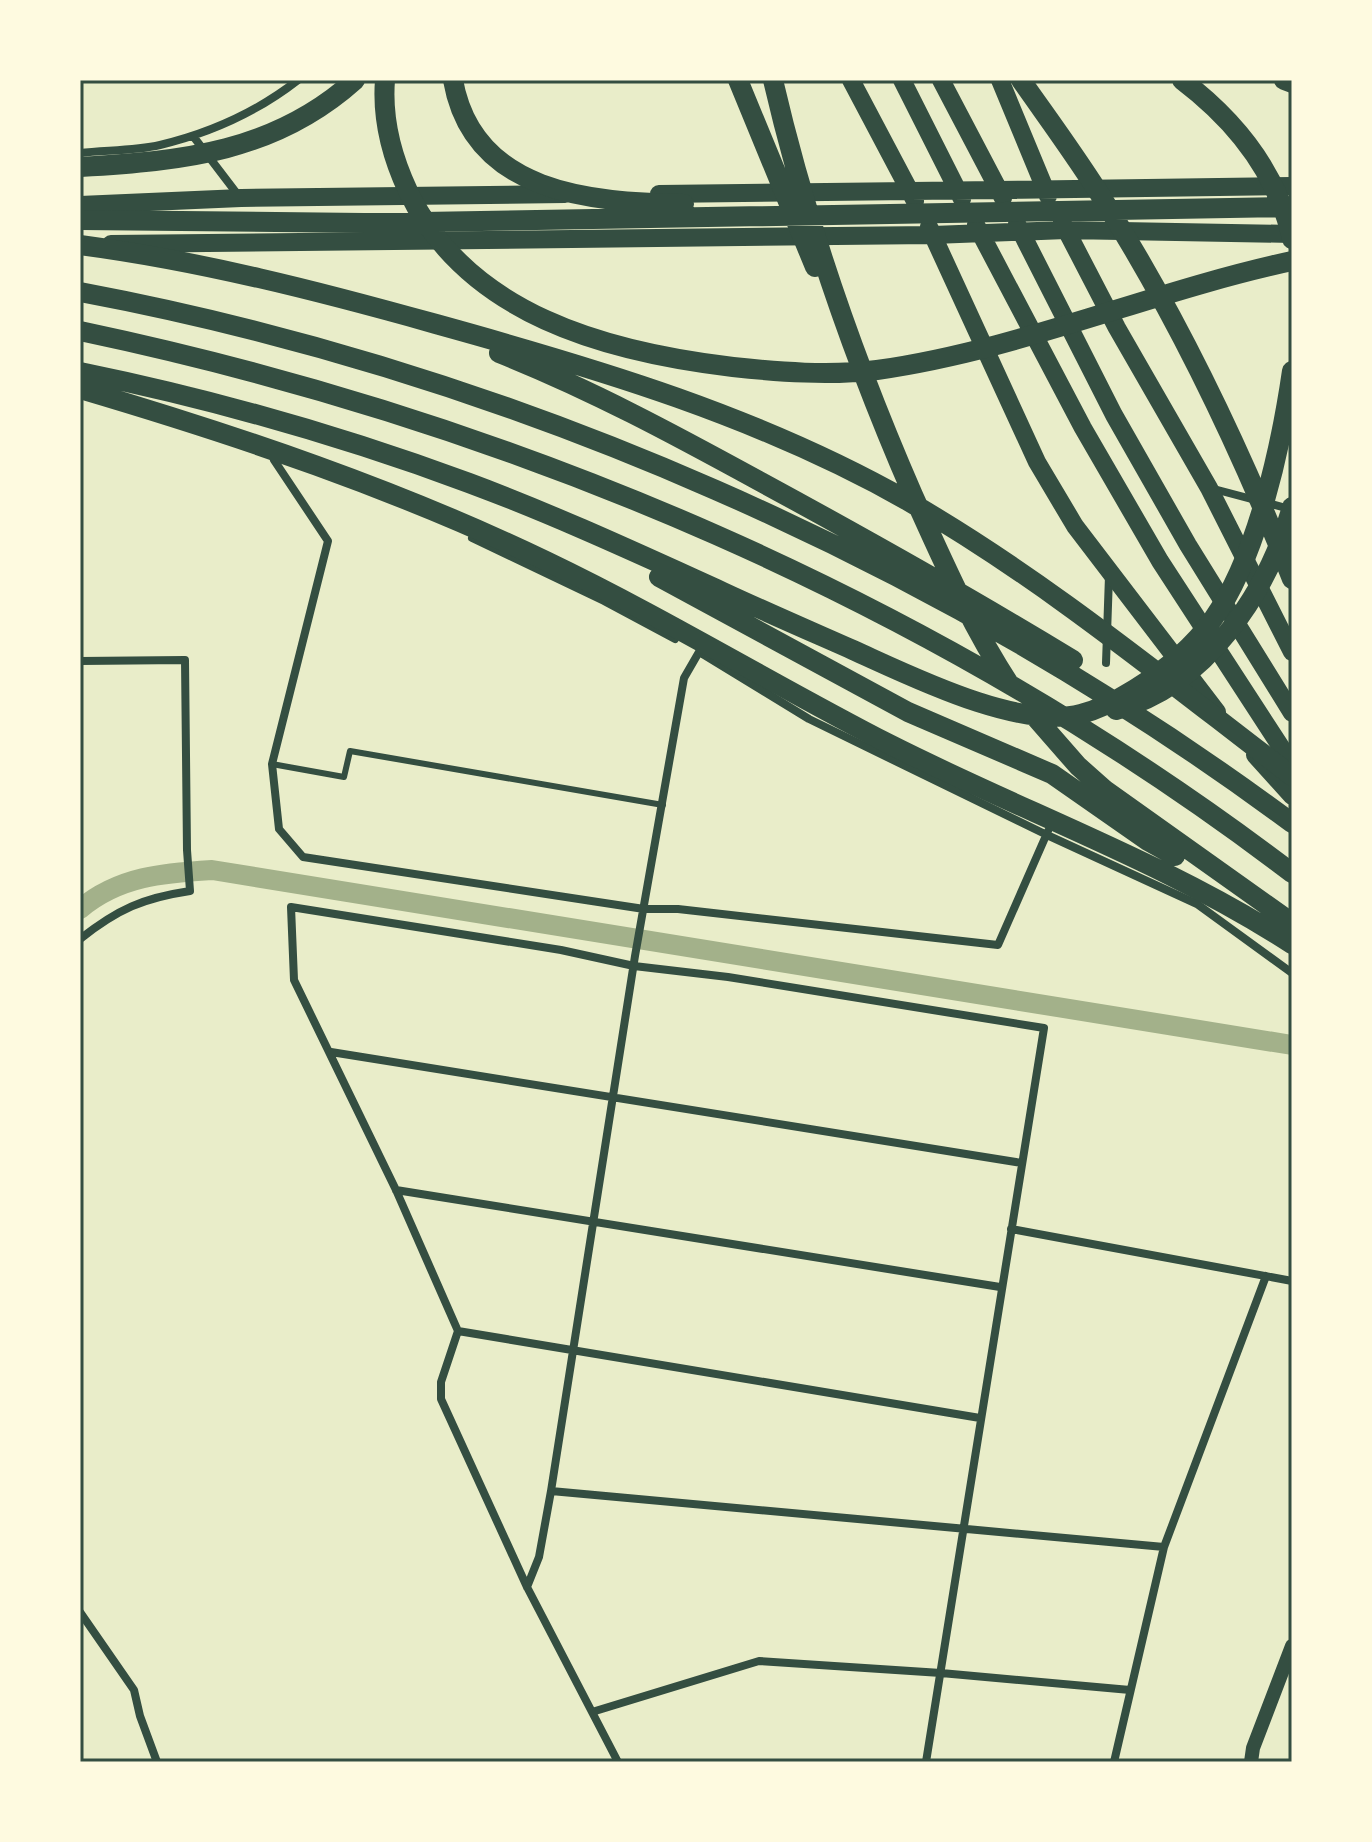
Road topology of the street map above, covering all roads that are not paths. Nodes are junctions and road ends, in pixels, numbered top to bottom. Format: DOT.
graph roads {
  1 [pos="298,80"];
  2 [pos="355,80"];
  3 [pos="385,80"];
  4 [pos="453,80"];
  5 [pos="738,80"];
  6 [pos="773,80"];
  7 [pos="851,80"];
  8 [pos="902,80"];
  9 [pos="941,80"];
  10 [pos="1000,80"];
  11 [pos="1021,80"];
  12 [pos="1182,80"];
  13 [pos="1284,80"];
  14 [pos="1292,83"];
  15 [pos="193,136"];
  16 [pos="80,153"];
  17 [pos="80,167"];
  18 [pos="1292,186"];
  19 [pos="1044,189"];
  20 [pos="911,193"];
  21 [pos="241,198"];
  22 [pos="80,205"];
  23 [pos="1292,207"];
  24 [pos="859,214"];
  25 [pos="80,220"];
  26 [pos="1066,230"];
  27 [pos="933,235"];
  28 [pos="1292,236"];
  29 [pos="80,245"];
  30 [pos="1292,261"];
  31 [pos="80,292"];
  32 [pos="352,301"];
  33 [pos="80,331"];
  34 [pos="1292,371"];
  35 [pos="80,372"];
  36 [pos="867,385"];
  37 [pos="80,389"];
  38 [pos="80,399"];
  39 [pos="274,460"];
  40 [pos="413,463"];
  41 [pos="1209,488"];
  42 [pos="1292,508"];
  43 [pos="1109,572"];
  44 [pos="1292,579"];
  45 [pos="699,652"];
  46 [pos="1292,652"];
  47 [pos="80,661"];
  48 [pos="1106,663"];
  49 [pos="1154,687"];
  50 [pos="1292,713"];
  51 [pos="1183,745"];
  52 [pos="272,764"];
  53 [pos="1292,764"];
  54 [pos="1292,776"];
  55 [pos="1292,796"];
  56 [pos="663,805"];
  57 [pos="1292,823"];
  58 [pos="1048,831"];
  59 [pos="1292,873"];
  60 [pos="644,909"];
  61 [pos="1292,924"];
  62 [pos="80,939"];
  63 [pos="1292,944"];
  64 [pos="634,966"];
  65 [pos="1292,973"];
  66 [pos="331,1052"];
  67 [pos="614,1099"];
  68 [pos="1022,1163"];
  69 [pos="396,1190"];
  70 [pos="595,1222"];
  71 [pos="1011,1229"];
  72 [pos="1266,1276"];
  73 [pos="1292,1281"];
  74 [pos="1000,1287"];
  75 [pos="458,1331"];
  76 [pos="573,1350"];
  77 [pos="980,1418"];
  78 [pos="551,1491"];
  79 [pos="962,1529"];
  80 [pos="1164,1547"];
  81 [pos="527,1587"];
  82 [pos="80,1612"];
  83 [pos="1292,1646"];
  84 [pos="941,1673"];
  85 [pos="1130,1690"];
  86 [pos="592,1712"];
  87 [pos="157,1762"];
  88 [pos="618,1762"];
  89 [pos="926,1762"];
  90 [pos="1114,1762"];
  91 [pos="1251,1762"];
  1 -- 15 [label="street"];
  2 -- 17 [label="highway"];
  3 -- 30 [label="highway"];
  4 -- 24 [label="highway"];
  5 -- 36 [label="highway"];
  6 -- 36 [label="highway"];
  7 -- 20 [label="highway"];
  8 -- 53 [label="highway"];
  9 -- 50 [label="highway"];
  10 -- 19 [label="highway"];
  11 -- 44 [label="highway"];
  12 -- 28 [label="highway"];
  13 -- 14 [label="highway"];
  15 -- 16 [label="street"];
  15 -- 21 [label="street"];
  18 -- 19 [label="highway"];
  19 -- 20 [label="highway"];
  19 -- 26 [label="highway"];
  20 -- 21 [label="highway"];
  20 -- 27 [label="highway"];
  21 -- 22 [label="highway"];
  23 -- 24 [label="highway"];
  24 -- 25 [label="highway"];
  26 -- 27 [label="highway"];
  26 -- 28 [label="highway"];
  26 -- 41 [label="highway"];
  27 -- 29 [label="highway"];
  27 -- 43 [label="highway"];
  29 -- 32 [label="highway"];
  31 -- 51 [label="highway"];
  32 -- 51 [label="highway"];
  32 -- 54 [label="highway"];
  33 -- 59 [label="highway"];
  34 -- 49 [label="highway"];
  35 -- 40 [label="highway"];
  36 -- 61 [label="highway"];
  37 -- 63 [label="highway"];
  38 -- 39 [label="street"];
  39 -- 45 [label="street"];
  39 -- 52 [label="street"];
  40 -- 49 [label="highway"];
  40 -- 61 [label="highway"];
  41 -- 42 [label="street"];
  41 -- 46 [label="highway"];
  42 -- 49 [label="highway"];
  43 -- 48 [label="street"];
  43 -- 55 [label="highway"];
  45 -- 56 [label="street"];
  45 -- 58 [label="street"];
  47 -- 62 [label="street"];
  51 -- 57 [label="highway"];
  52 -- 56 [label="lane"];
  52 -- 60 [label="street"];
  56 -- 60 [label="street"];
  58 -- 60 [label="street"];
  58 -- 65 [label="street"];
  60 -- 64 [label="street"];
  64 -- 66 [label="street"];
  64 -- 67 [label="street"];
  64 -- 68 [label="street"];
  66 -- 67 [label="street"];
  66 -- 69 [label="street"];
  67 -- 68 [label="street"];
  67 -- 70 [label="street"];
  68 -- 71 [label="street"];
  69 -- 70 [label="street"];
  69 -- 75 [label="street"];
  70 -- 74 [label="street"];
  70 -- 76 [label="street"];
  71 -- 72 [label="street"];
  71 -- 74 [label="street"];
  72 -- 73 [label="street"];
  72 -- 80 [label="street"];
  74 -- 77 [label="street"];
  75 -- 76 [label="street"];
  75 -- 81 [label="street"];
  76 -- 77 [label="street"];
  76 -- 78 [label="street"];
  77 -- 79 [label="street"];
  78 -- 79 [label="street"];
  78 -- 81 [label="street"];
  79 -- 80 [label="street"];
  79 -- 84 [label="street"];
  80 -- 85 [label="street"];
  81 -- 86 [label="street"];
  82 -- 87 [label="street"];
  83 -- 91 [label="street"];
  84 -- 85 [label="street"];
  84 -- 86 [label="street"];
  84 -- 89 [label="street"];
  85 -- 90 [label="street"];
  86 -- 88 [label="street"];
}
